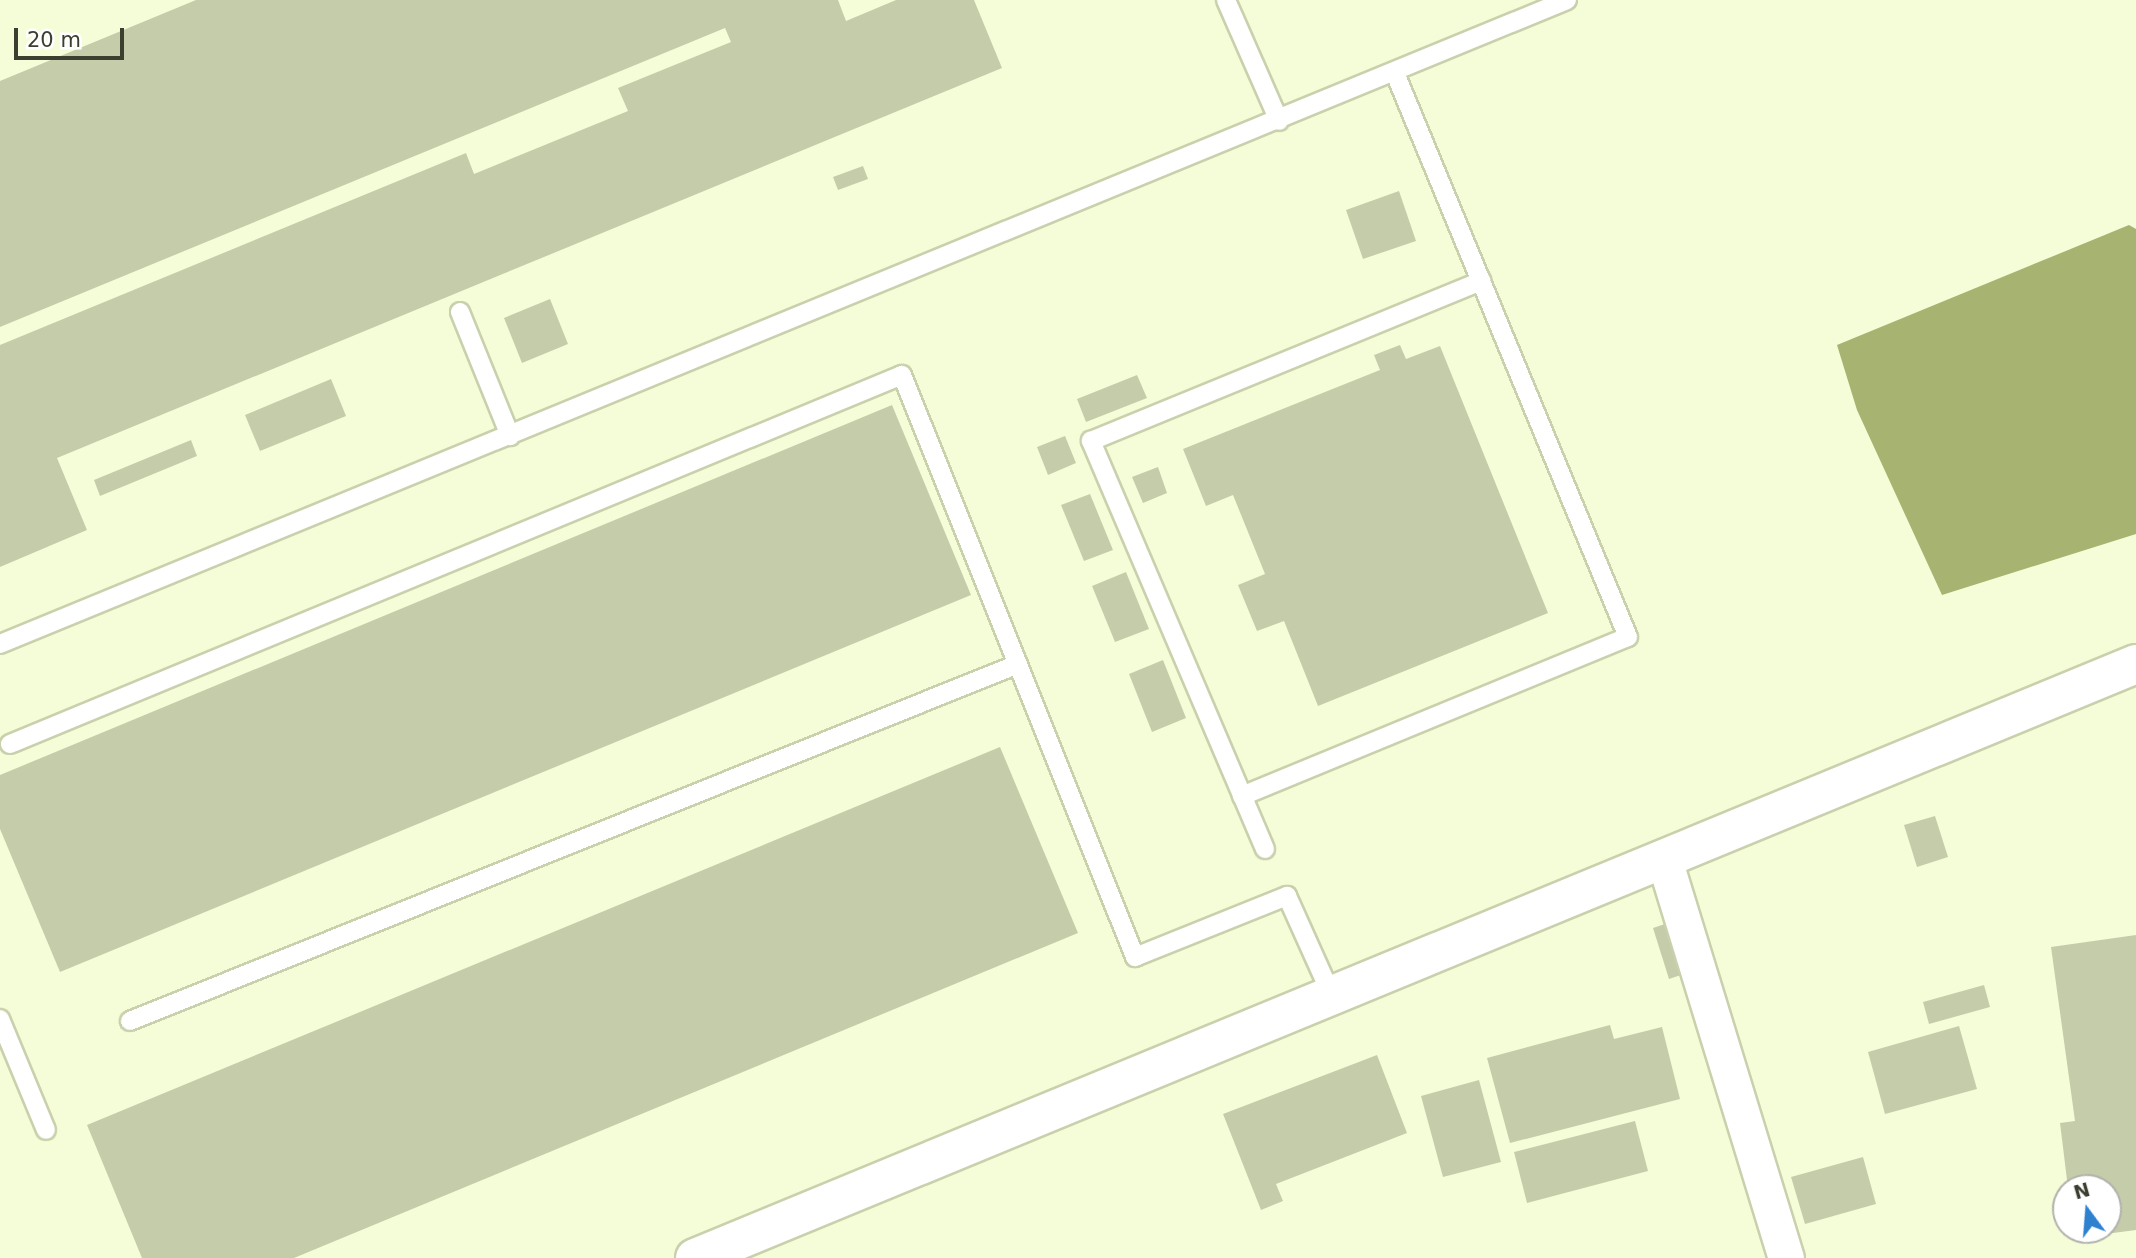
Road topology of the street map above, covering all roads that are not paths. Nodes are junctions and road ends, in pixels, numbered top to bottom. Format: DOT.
graph roads {
  1 [pos="1226,0"];
  2 [pos="1567,0"];
  3 [pos="1395,73"];
  4 [pos="1279,121"];
  5 [pos="1481,281"];
  6 [pos="460,313"];
  7 [pos="510,436"];
  8 [pos="0,644"];
  9 [pos="1017,664"];
  10 [pos="2136,664"];
  11 [pos="10,744"];
  12 [pos="1242,796"];
  13 [pos="1265,849"];
  14 [pos="1664,859"];
  15 [pos="1332,996"];
  16 [pos="0,1019"];
  17 [pos="130,1021"];
  18 [pos="46,1130"];
  19 [pos="695,1258"];
  20 [pos="1786,1258"];
  1 -- 4 [label="lane"];
  2 -- 3 [label="lane"];
  3 -- 4 [label="lane"];
  3 -- 5 [label="lane"];
  4 -- 7 [label="lane"];
  5 -- 12 [label="lane"];
  5 -- 12 [label="lane"];
  6 -- 7 [label="lane"];
  7 -- 8 [label="lane"];
  9 -- 11 [label="lane"];
  9 -- 15 [label="lane"];
  9 -- 17 [label="lane"];
  10 -- 14 [label="street"];
  12 -- 13 [label="lane"];
  14 -- 15 [label="street"];
  14 -- 20 [label="street"];
  15 -- 19 [label="street"];
  16 -- 18 [label="lane"];
}
